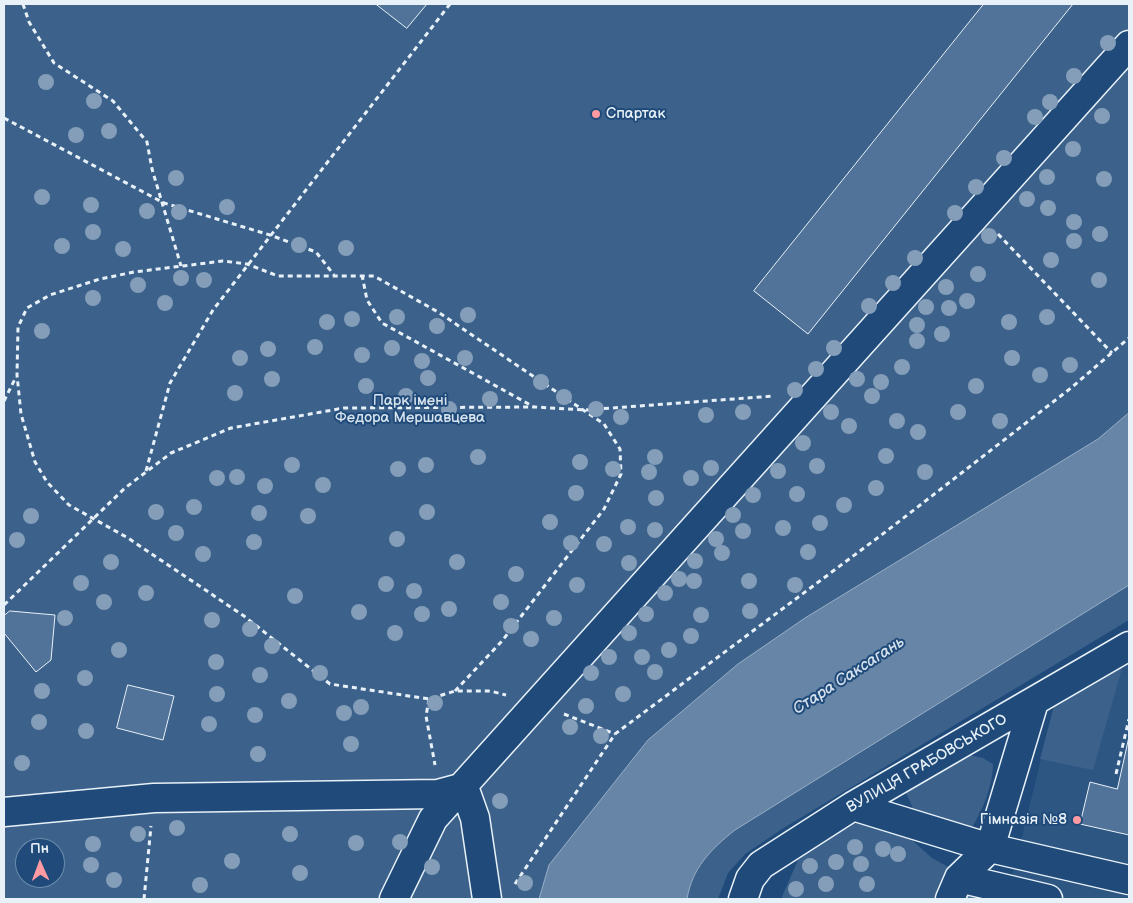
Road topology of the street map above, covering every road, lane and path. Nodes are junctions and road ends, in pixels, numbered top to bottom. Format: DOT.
graph roads {
  1 [pos="24,4"];
  2 [pos="450,4"];
  3 [pos="1129,45"];
  4 [pos="4,118"];
  5 [pos="164,203"];
  6 [pos="978,214"];
  7 [pos="270,236"];
  8 [pos="248,264"];
  9 [pos="182,266"];
  10 [pos="334,275"];
  11 [pos="362,276"];
  12 [pos="1129,338"];
  13 [pos="1112,353"];
  14 [pos="16,375"];
  15 [pos="817,393"];
  16 [pos="4,400"];
  17 [pos="534,407"];
  18 [pos="585,410"];
  19 [pos="146,472"];
  20 [pos="93,520"];
  21 [pos="4,605"];
  22 [pos="1129,646"];
  23 [pos="455,691"];
  24 [pos="1034,702"];
  25 [pos="1129,719"];
  26 [pos="1116,774"];
  27 [pos="464,787"];
  28 [pos="438,794"];
  29 [pos="154,798"];
  30 [pos="853,806"];
  31 [pos="4,812"];
  32 [pos="990,848"];
  33 [pos="1129,880"];
  34 [pos="954,889"];
  35 [pos="499,895"];
  36 [pos="144,899"];
  37 [pos="394,899"];
  38 [pos="743,899"];
  39 [pos="1048,899"];
  1 -- 5 [label="path"];
  2 -- 7 [label="path"];
  3 -- 6 [label="street"];
  4 -- 5 [label="path"];
  5 -- 7 [label="path"];
  5 -- 9 [label="path"];
  6 -- 13 [label="path"];
  6 -- 15 [label="street"];
  7 -- 8 [label="path"];
  7 -- 10 [label="path"];
  8 -- 9 [label="path"];
  8 -- 10 [label="path"];
  8 -- 19 [label="path"];
  9 -- 14 [label="path"];
  10 -- 11 [label="path"];
  11 -- 17 [label="path"];
  11 -- 18 [label="path"];
  12 -- 13 [label="path"];
  13 -- 35 [label="path"];
  14 -- 16 [label="path"];
  14 -- 20 [label="path"];
  15 -- 18 [label="path"];
  15 -- 27 [label="street"];
  17 -- 18 [label="path"];
  17 -- 19 [label="path"];
  18 -- 23 [label="path"];
  19 -- 20 [label="path"];
  20 -- 21 [label="path"];
  20 -- 28 [label="path"];
  22 -- 24 [label="street, ВУЛИЦЯ ГРАБОВСЬКОГО"];
  24 -- 30 [label="street, ВУЛИЦЯ ГРАБОВСЬКОГО"];
  24 -- 32 [label="street"];
  25 -- 26 [label="path"];
  27 -- 28 [label="street"];
  27 -- 35 [label="street"];
  27 -- 37 [label="street"];
  28 -- 29 [label="street"];
  29 -- 31 [label="street"];
  29 -- 36 [label="path"];
  30 -- 32 [label="street"];
  30 -- 38 [label="street, ВУЛИЦЯ ГРАБОВСЬКОГО"];
  32 -- 33 [label="street"];
  32 -- 34 [label="street"];
  34 -- 39 [label="street"];
}
